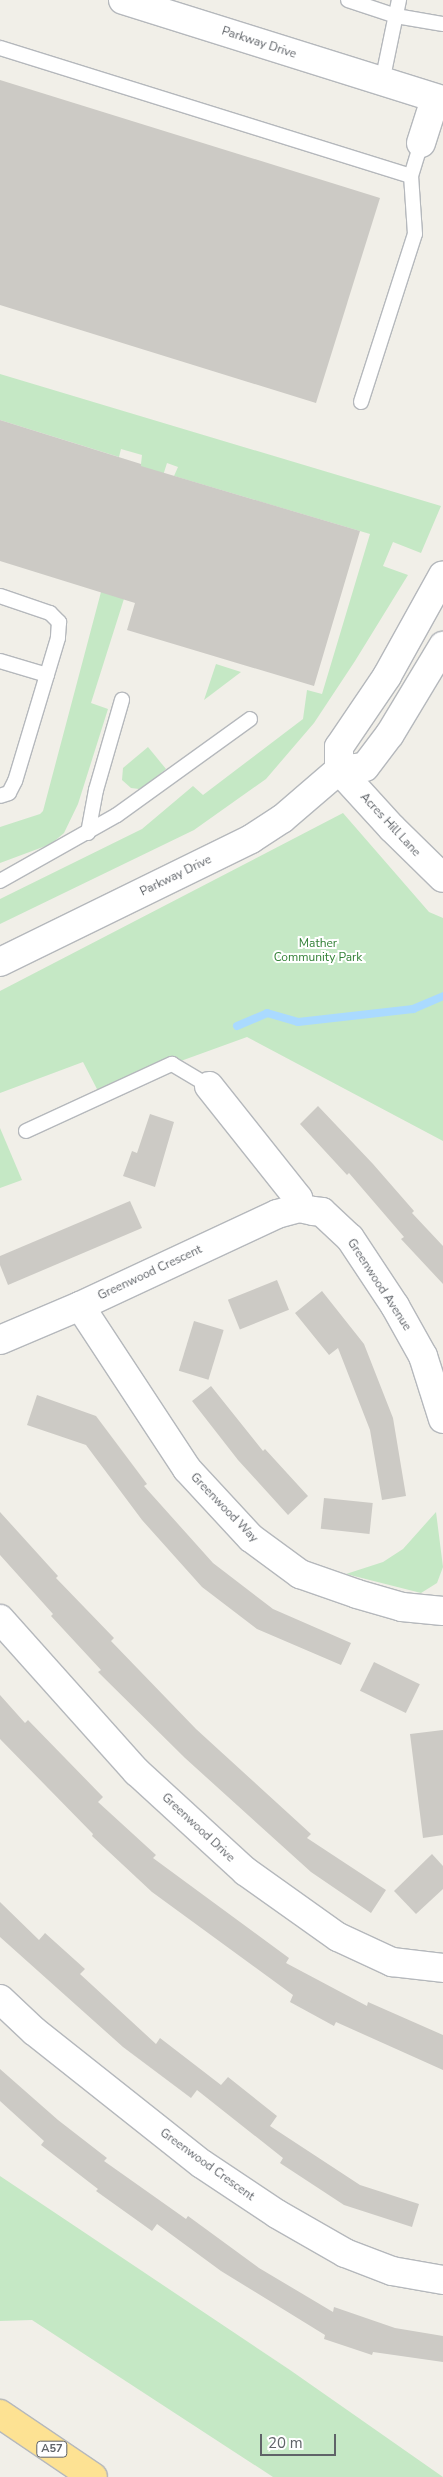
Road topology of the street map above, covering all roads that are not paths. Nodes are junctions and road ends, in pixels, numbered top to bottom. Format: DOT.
graph roads {
  1 [pos="348,0"];
  2 [pos="399,0"];
  3 [pos="131,1"];
  4 [pos="396,16"];
  5 [pos="443,24"];
  6 [pos="0,48"];
  7 [pos="382,82"];
  8 [pos="439,100"];
  9 [pos="420,143"];
  10 [pos="411,176"];
  11 [pos="361,402"];
  12 [pos="443,575"];
  13 [pos="0,596"];
  14 [pos="443,646"];
  15 [pos="0,661"];
  16 [pos="47,675"];
  17 [pos="122,700"];
  18 [pos="250,718"];
  19 [pos="339,770"];
  20 [pos="0,796"];
  21 [pos="88,833"];
  22 [pos="439,868"];
  23 [pos="0,881"];
  24 [pos="0,962"];
  25 [pos="209,1086"];
  26 [pos="26,1131"];
  27 [pos="300,1208"];
  28 [pos="80,1306"];
  29 [pos="0,1340"];
  30 [pos="443,1419"];
  31 [pos="443,1611"];
  32 [pos="0,1620"];
  33 [pos="443,1968"];
  34 [pos="0,1998"];
  35 [pos="443,2280"];
  36 [pos="4,2416"];
  37 [pos="93,2477"];
  1 -- 4 [label="lane"];
  2 -- 4 [label="lane"];
  3 -- 7 [label="street, Parkway Drive"];
  4 -- 5 [label="lane"];
  4 -- 7 [label="lane"];
  6 -- 10 [label="lane"];
  7 -- 8 [label="street, Parkway Drive"];
  8 -- 9 [label="street, Parkway Drive"];
  9 -- 10 [label="lane"];
  10 -- 11 [label="lane"];
  12 -- 19 [label="street"];
  13 -- 16 [label="lane"];
  14 -- 19 [label="street"];
  15 -- 16 [label="lane"];
  16 -- 20 [label="lane"];
  17 -- 21 [label="lane"];
  18 -- 21 [label="lane"];
  19 -- 22 [label="street, Acres Hill Lane"];
  19 -- 24 [label="street, Parkway Drive"];
  21 -- 23 [label="lane"];
  25 -- 26 [label="lane"];
  25 -- 27 [label="street"];
  27 -- 28 [label="street, Greenwood Crescent"];
  27 -- 30 [label="street, Greenwood Avenue"];
  28 -- 29 [label="street, Greenwood Crescent"];
  28 -- 31 [label="street, Greenwood Way"];
  32 -- 33 [label="street, Greenwood Drive"];
  34 -- 35 [label="street, Greenwood Crescent"];
  36 -- 37 [label="highway, A57"];
}
